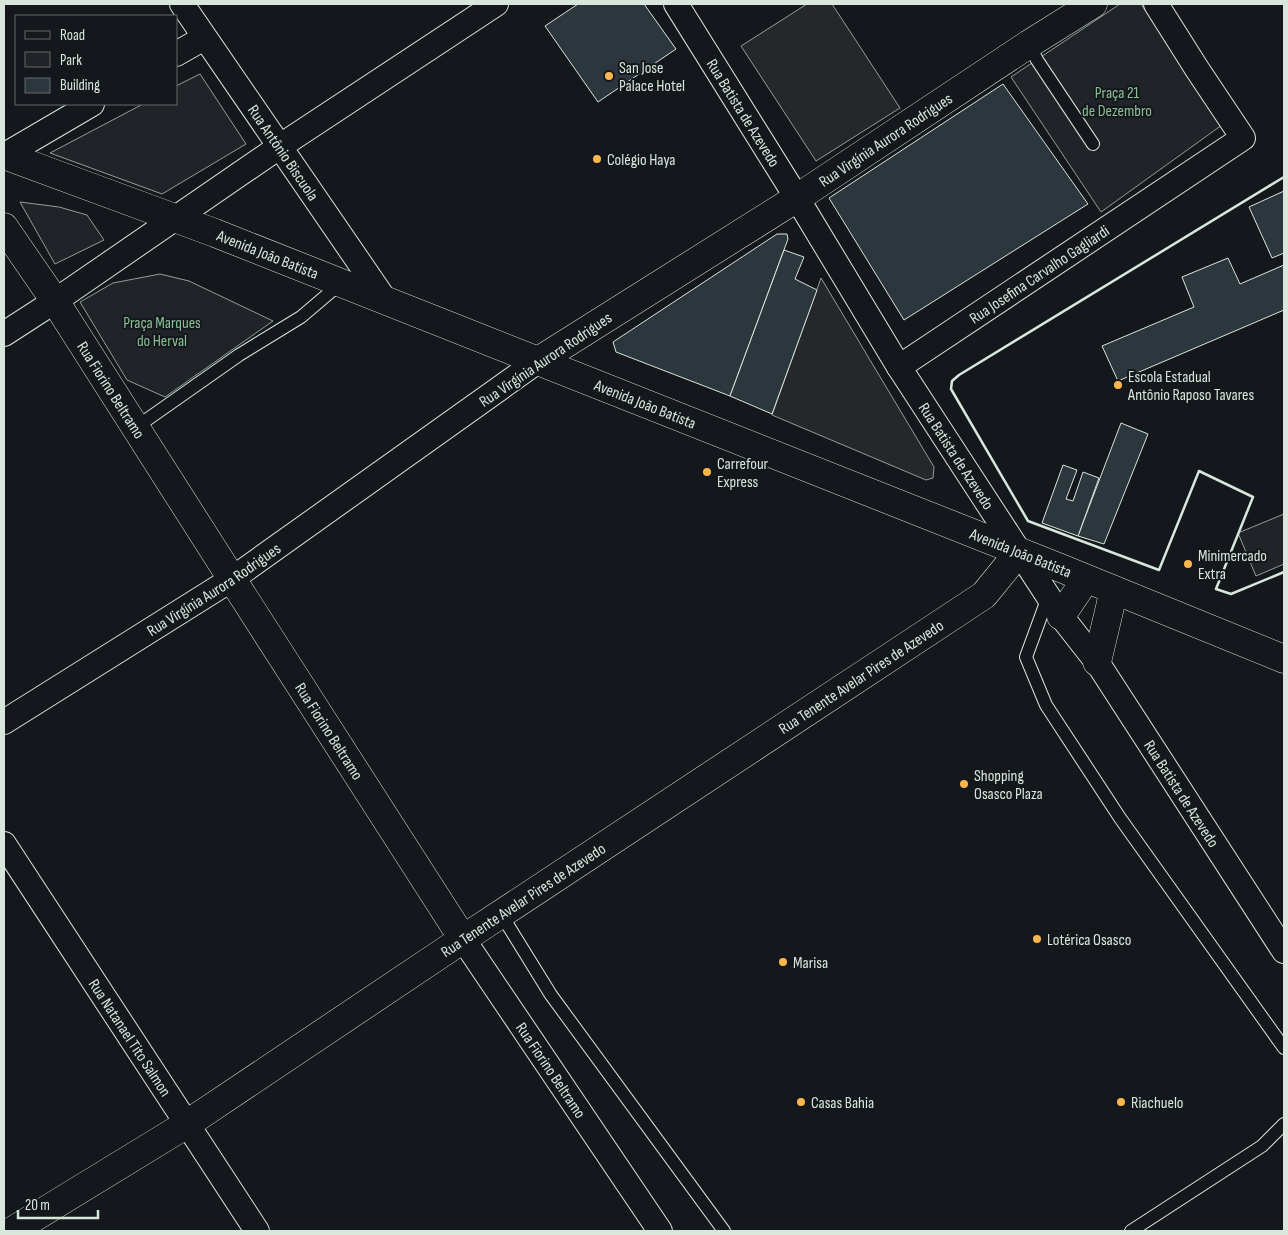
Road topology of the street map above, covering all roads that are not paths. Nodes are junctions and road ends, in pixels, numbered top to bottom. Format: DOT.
graph roads {
  1 [pos="182,4"];
  2 [pos="496,4"];
  3 [pos="676,4"];
  4 [pos="1093,4"];
  5 [pos="1156,4"];
  6 [pos="204,38"];
  7 [pos="1029,44"];
  8 [pos="178,53"];
  9 [pos="90,105"];
  10 [pos="1093,144"];
  11 [pos="280,147"];
  12 [pos="4,155"];
  13 [pos="797,198"];
  14 [pos="176,218"];
  15 [pos="4,226"];
  16 [pos="341,283"];
  17 [pos="385,300"];
  18 [pos="55,301"];
  19 [pos="4,334"];
  20 [pos="538,361"];
  21 [pos="900,367"];
  22 [pos="135,428"];
  23 [pos="1019,552"];
  24 [pos="232,579"];
  25 [pos="1086,579"];
  26 [pos="1114,590"];
  27 [pos="1054,606"];
  28 [pos="1284,659"];
  29 [pos="1097,662"];
  30 [pos="4,722"];
  31 [pos="4,844"];
  32 [pos="501,914"];
  33 [pos="463,939"];
  34 [pos="1284,951"];
  35 [pos="1284,1048"];
  36 [pos="187,1124"];
  37 [pos="1284,1124"];
  38 [pos="12,1231"];
  39 [pos="257,1231"];
  40 [pos="660,1231"];
  41 [pos="724,1231"];
  42 [pos="1131,1231"];
  1 -- 6 [label="street, Rua Antônio Biscuola"];
  2 -- 11 [label="street"];
  3 -- 13 [label="street, Rua Batista de Azevedo"];
  4 -- 7 [label="street, Rua Virgínia Aurora Rodrigues"];
  5 -- 21 [label="street, Rua Josefina Carvalho Gagliardi"];
  6 -- 8 [label="street"];
  6 -- 11 [label="street, Rua Antônio Biscuola"];
  7 -- 10 [label="lane"];
  7 -- 13 [label="street, Rua Virgínia Aurora Rodrigues"];
  9 -- 12 [label="street"];
  11 -- 14 [label="street"];
  11 -- 17 [label="street, Rua Antônio Biscuola"];
  12 -- 14 [label="street, Avenida João Batista"];
  13 -- 20 [label="street, Rua Virgínia Aurora Rodrigues"];
  13 -- 21 [label="street, Rua Batista de Azevedo"];
  14 -- 16 [label="street, Avenida João Batista"];
  14 -- 18 [label="street"];
  15 -- 18 [label="street, Rua Fiorino Beltramo"];
  16 -- 17 [label="street, Avenida João Batista"];
  16 -- 22 [label="lane"];
  17 -- 20 [label="street, Avenida João Batista"];
  18 -- 19 [label="street"];
  18 -- 22 [label="street, Rua Fiorino Beltramo"];
  20 -- 23 [label="street, Avenida João Batista"];
  20 -- 24 [label="street, Rua Virgínia Aurora Rodrigues"];
  21 -- 23 [label="street, Rua Batista de Azevedo"];
  22 -- 24 [label="street, Rua Fiorino Beltramo"];
  23 -- 25 [label="street, Avenida João Batista"];
  23 -- 27 [label="street, Rua Batista de Azevedo"];
  23 -- 32 [label="street, Rua Tenente Avelar Pires de Azevedo"];
  24 -- 30 [label="street, Rua Virgínia Aurora Rodrigues"];
  24 -- 33 [label="street, Rua Fiorino Beltramo"];
  25 -- 26 [label="street, Avenida João Batista"];
  25 -- 27 [label="street"];
  26 -- 28 [label="street, Avenida João Batista"];
  26 -- 29 [label="street"];
  27 -- 29 [label="street, Rua Batista de Azevedo"];
  27 -- 35 [label="lane"];
  29 -- 34 [label="street, Rua Batista de Azevedo"];
  31 -- 36 [label="street, Rua Natanael Tito Salmon"];
  32 -- 33 [label="street, Rua Tenente Avelar Pires de Azevedo"];
  32 -- 41 [label="lane"];
  33 -- 36 [label="street, Rua Tenente Avelar Pires de Azevedo"];
  33 -- 40 [label="street, Rua Fiorino Beltramo"];
  36 -- 38 [label="street, Rua Tenente Avelar Pires de Azevedo"];
  36 -- 39 [label="street, Rua Natanael Tito Salmon"];
  37 -- 42 [label="lane"];
}
